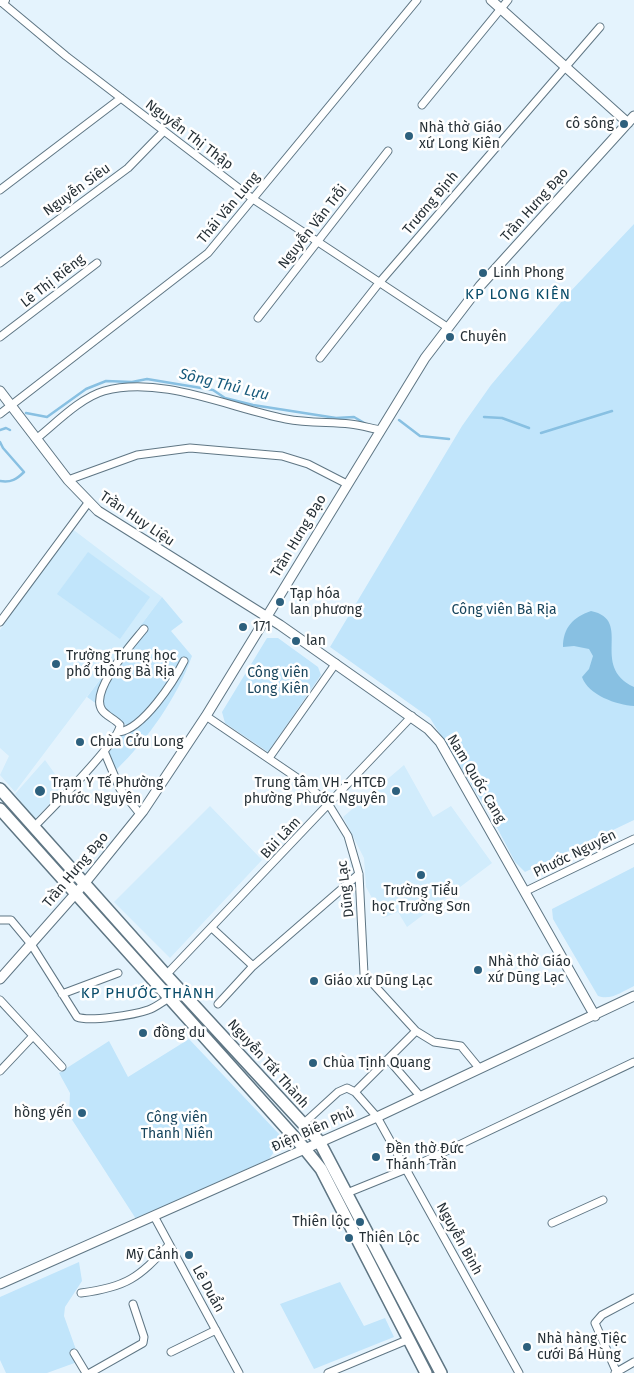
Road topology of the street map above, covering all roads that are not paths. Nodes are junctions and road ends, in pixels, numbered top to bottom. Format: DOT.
graph roads {
  1 [pos="4,0"];
  2 [pos="417,0"];
  3 [pos="490,0"];
  4 [pos="508,0"];
  5 [pos="0,1"];
  6 [pos="501,9"];
  7 [pos="600,26"];
  8 [pos="566,68"];
  9 [pos="121,98"];
  10 [pos="422,104"];
  11 [pos="631,119"];
  12 [pos="163,132"];
  13 [pos="388,151"];
  14 [pos="0,190"];
  15 [pos="253,199"];
  16 [pos="316,242"];
  17 [pos="0,263"];
  18 [pos="97,263"];
  19 [pos="379,283"];
  20 [pos="258,318"];
  21 [pos="447,327"];
  22 [pos="0,337"];
  23 [pos="320,358"];
  24 [pos="0,391"];
  25 [pos="10,406"];
  26 [pos="0,414"];
  27 [pos="380,430"];
  28 [pos="36,439"];
  29 [pos="68,480"];
  30 [pos="347,484"];
  31 [pos="88,503"];
  32 [pos="267,617"];
  33 [pos="0,622"];
  34 [pos="144,629"];
  35 [pos="184,660"];
  36 [pos="336,663"];
  37 [pos="206,716"];
  38 [pos="412,716"];
  39 [pos="119,732"];
  40 [pos="104,751"];
  41 [pos="269,758"];
  42 [pos="0,790"];
  43 [pos="330,805"];
  44 [pos="0,809"];
  45 [pos="140,814"];
  46 [pos="33,828"];
  47 [pos="634,839"];
  48 [pos="359,874"];
  49 [pos="84,884"];
  50 [pos="526,891"];
  51 [pos="75,895"];
  52 [pos="0,920"];
  53 [pos="212,928"];
  54 [pos="32,944"];
  55 [pos="253,966"];
  56 [pos="118,973"];
  57 [pos="166,975"];
  58 [pos="0,979"];
  59 [pos="62,994"];
  60 [pos="634,996"];
  61 [pos="169,998"];
  62 [pos="0,1000"];
  63 [pos="218,1004"];
  64 [pos="594,1016"];
  65 [pos="416,1031"];
  66 [pos="33,1036"];
  67 [pos="388,1059"];
  68 [pos="634,1062"];
  69 [pos="62,1067"];
  70 [pos="478,1068"];
  71 [pos="0,1071"];
  72 [pos="355,1092"];
  73 [pos="420,1096"];
  74 [pos="377,1117"];
  75 [pos="302,1124"];
  76 [pos="319,1141"];
  77 [pos="304,1148"];
  78 [pos="406,1169"];
  79 [pos="347,1192"];
  80 [pos="603,1200"];
  81 [pos="154,1216"];
  82 [pos="552,1223"];
  83 [pos="169,1245"];
  84 [pos="0,1284"];
  85 [pos="81,1293"];
  86 [pos="634,1298"];
  87 [pos="133,1304"];
  88 [pos="216,1330"];
  89 [pos="407,1340"];
  90 [pos="171,1352"];
  91 [pos="74,1353"];
  92 [pos="634,1362"];
  93 [pos="86,1373"];
  94 [pos="90,1373"];
  95 [pos="240,1373"];
  96 [pos="328,1373"];
  97 [pos="426,1373"];
  98 [pos="440,1373"];
  99 [pos="519,1373"];
  100 [pos="616,1373"];
  1 -- 5 [label="main road"];
  2 -- 15 [label="street, Thái Văn Lung"];
  3 -- 6 [label="street"];
  4 -- 6 [label="street"];
  5 -- 9 [label="street, Nguyễn Thị Thập"];
  6 -- 8 [label="street"];
  6 -- 10 [label="street"];
  7 -- 8 [label="street, Trương Định"];
  8 -- 11 [label="street"];
  8 -- 19 [label="street, Trương Định"];
  9 -- 12 [label="street, Nguyễn Thị Thập"];
  9 -- 14 [label="street"];
  11 -- 21 [label="street, Trần Hưng Đạo"];
  12 -- 15 [label="street, Nguyễn Thị Thập"];
  12 -- 17 [label="street, Nguyễn Siêu"];
  13 -- 16 [label="street, Nguyễn Văn Trỗi"];
  15 -- 16 [label="street, Nguyễn Thị Thập"];
  15 -- 25 [label="street, Thái Văn Lung"];
  16 -- 19 [label="street, Nguyễn Thị Thập"];
  16 -- 20 [label="street, Nguyễn Văn Trỗi"];
  18 -- 22 [label="street, Lê Thị Riêng"];
  19 -- 21 [label="street, Nguyễn Thị Thập"];
  19 -- 23 [label="street, Trương Định"];
  21 -- 27 [label="street, Trần Hưng Đạo"];
  24 -- 25 [label="street, Trần Huy Liệu"];
  25 -- 26 [label="street, Thái Văn Lung"];
  25 -- 28 [label="street, Trần Huy Liệu"];
  27 -- 28 [label="street"];
  27 -- 30 [label="street, Trần Hưng Đạo"];
  28 -- 29 [label="street, Trần Huy Liệu"];
  29 -- 30 [label="street"];
  29 -- 31 [label="street, Trần Huy Liệu"];
  30 -- 32 [label="street, Trần Hưng Đạo"];
  31 -- 32 [label="street, Trần Huy Liệu"];
  31 -- 33 [label="street"];
  32 -- 36 [label="street, Nam Quốc Cang"];
  32 -- 37 [label="street, Trần Hưng Đạo"];
  34 -- 39 [label="street"];
  35 -- 39 [label="street"];
  36 -- 38 [label="street, Nam Quốc Cang"];
  36 -- 41 [label="street"];
  37 -- 41 [label="street, Dũng Lạc"];
  37 -- 45 [label="street, Trần Hưng Đạo"];
  38 -- 43 [label="street, Bùi Lâm"];
  38 -- 50 [label="street, Nam Quốc Cang"];
  39 -- 40 [label="street"];
  40 -- 45 [label="street"];
  40 -- 46 [label="street"];
  41 -- 43 [label="street, Dũng Lạc"];
  42 -- 46 [label="main road, Nguyễn Tất Thành"];
  43 -- 48 [label="street, Dũng Lạc"];
  43 -- 53 [label="street, Bùi Lâm"];
  44 -- 51 [label="main road, Nguyễn Tất Thành"];
  45 -- 49 [label="street, Trần Hưng Đạo"];
  46 -- 49 [label="main road, Nguyễn Tất Thành"];
  47 -- 50 [label="street, Phước Nguyên"];
  48 -- 55 [label="street"];
  48 -- 65 [label="street, Dũng Lạc"];
  49 -- 51 [label="street, Trần Hưng Đạo"];
  49 -- 57 [label="main road, Nguyễn Tất Thành"];
  50 -- 64 [label="street, Nam Quốc Cang"];
  51 -- 54 [label="street, Trần Hưng Đạo"];
  51 -- 61 [label="main road, Nguyễn Tất Thành"];
  52 -- 54 [label="street"];
  53 -- 55 [label="street"];
  53 -- 57 [label="street, Bùi Lâm"];
  54 -- 58 [label="street, Trần Hưng Đạo"];
  54 -- 59 [label="street"];
  55 -- 63 [label="street"];
  56 -- 59 [label="street"];
  57 -- 75 [label="main road, Nguyễn Tất Thành"];
  59 -- 61 [label="street"];
  60 -- 64 [label="street, Điện Biên Phủ"];
  61 -- 77 [label="main road, Nguyễn Tất Thành"];
  62 -- 66 [label="street"];
  64 -- 70 [label="street, Điện Biên Phủ"];
  65 -- 67 [label="street"];
  65 -- 70 [label="street, Dũng Lạc"];
  66 -- 69 [label="street"];
  66 -- 71 [label="street"];
  67 -- 72 [label="street"];
  67 -- 73 [label="street"];
  68 -- 78 [label="street"];
  70 -- 73 [label="street, Điện Biên Phủ"];
  72 -- 74 [label="street, Nguyễn Bình"];
  72 -- 75 [label="street"];
  73 -- 74 [label="street, Điện Biên Phủ"];
  74 -- 76 [label="street, Điện Biên Phủ"];
  74 -- 78 [label="street, Nguyễn Bình"];
  75 -- 76 [label="main road, Nguyễn Tất Thành"];
  76 -- 77 [label="street, Điện Biên Phủ"];
  76 -- 79 [label="main road, Nguyễn Tất Thành"];
  77 -- 81 [label="street, Điện Biên Phủ"];
  77 -- 89 [label="main road, Nguyễn Tất Thành"];
  78 -- 79 [label="street"];
  78 -- 99 [label="street, Nguyễn Bình"];
  79 -- 98 [label="main road, Nguyễn Tất Thành"];
  80 -- 82 [label="street"];
  81 -- 83 [label="street, Lê Duẩn"];
  81 -- 84 [label="street, Điện Biên Phủ"];
  83 -- 85 [label="street"];
  83 -- 88 [label="street, Lê Duẩn"];
  86 -- 100 [label="street"];
  87 -- 94 [label="street"];
  88 -- 90 [label="street"];
  88 -- 95 [label="street, Lê Duẩn"];
  89 -- 96 [label="street"];
  89 -- 97 [label="main road, Nguyễn Tất Thành"];
  91 -- 93 [label="street"];
  92 -- 100 [label="street"];
}
